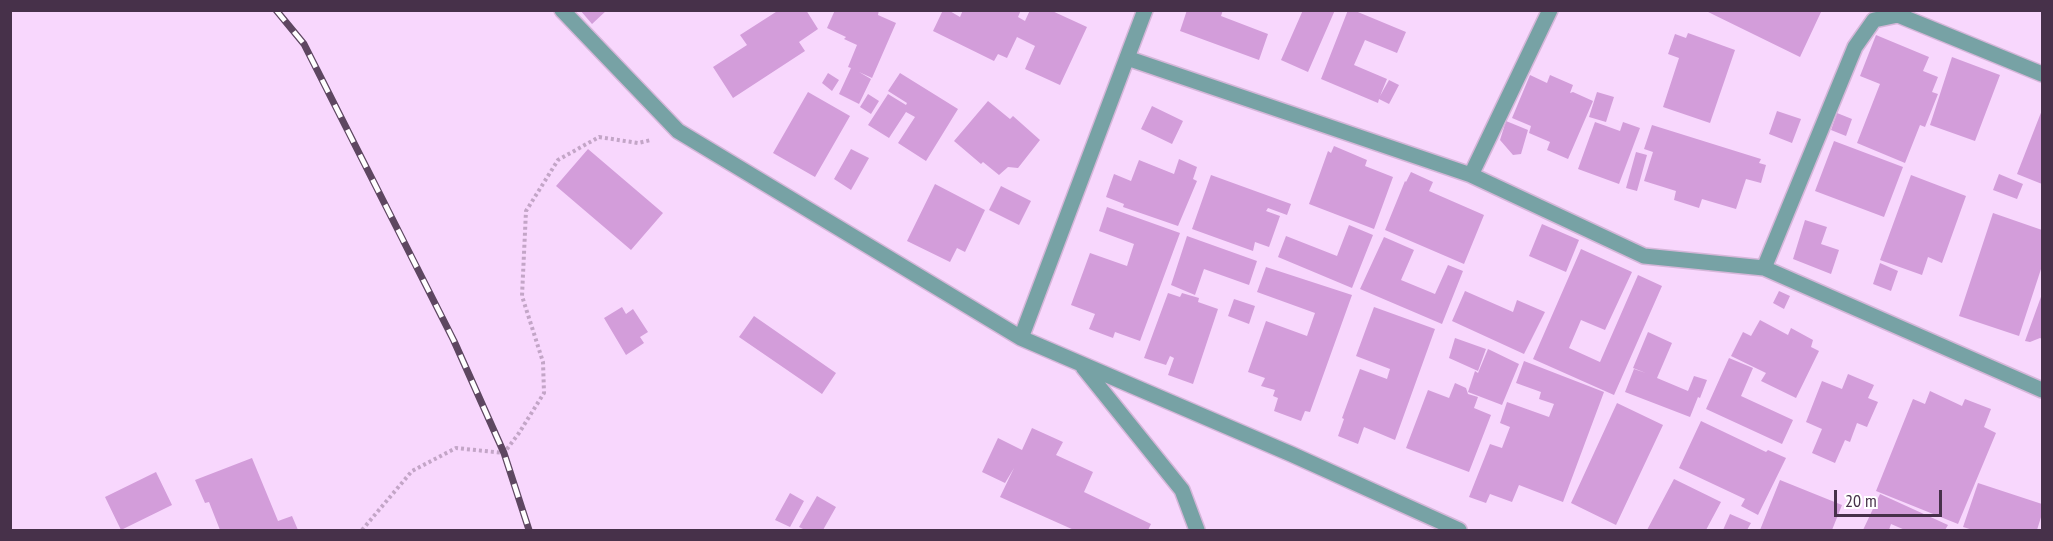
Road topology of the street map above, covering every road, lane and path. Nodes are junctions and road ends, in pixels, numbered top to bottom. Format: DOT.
graph roads {
  1 [pos="562,10"];
  2 [pos="1145,10"];
  3 [pos="1550,10"];
  4 [pos="1127,58"];
  5 [pos="2043,74"];
  6 [pos="678,131"];
  7 [pos="1471,175"];
  8 [pos="1764,268"];
  9 [pos="1020,338"];
  10 [pos="1081,364"];
  11 [pos="2043,390"];
  12 [pos="362,531"];
  13 [pos="1197,531"];
  14 [pos="1459,531"];
  1 -- 6 [label="street"];
  2 -- 4 [label="street"];
  3 -- 7 [label="street"];
  4 -- 7 [label="street"];
  4 -- 9 [label="street"];
  5 -- 8 [label="street"];
  6 -- 9 [label="street"];
  6 -- 12 [label="path"];
  7 -- 8 [label="street"];
  8 -- 11 [label="street"];
  9 -- 10 [label="street"];
  10 -- 13 [label="street"];
  10 -- 14 [label="street"];
}
